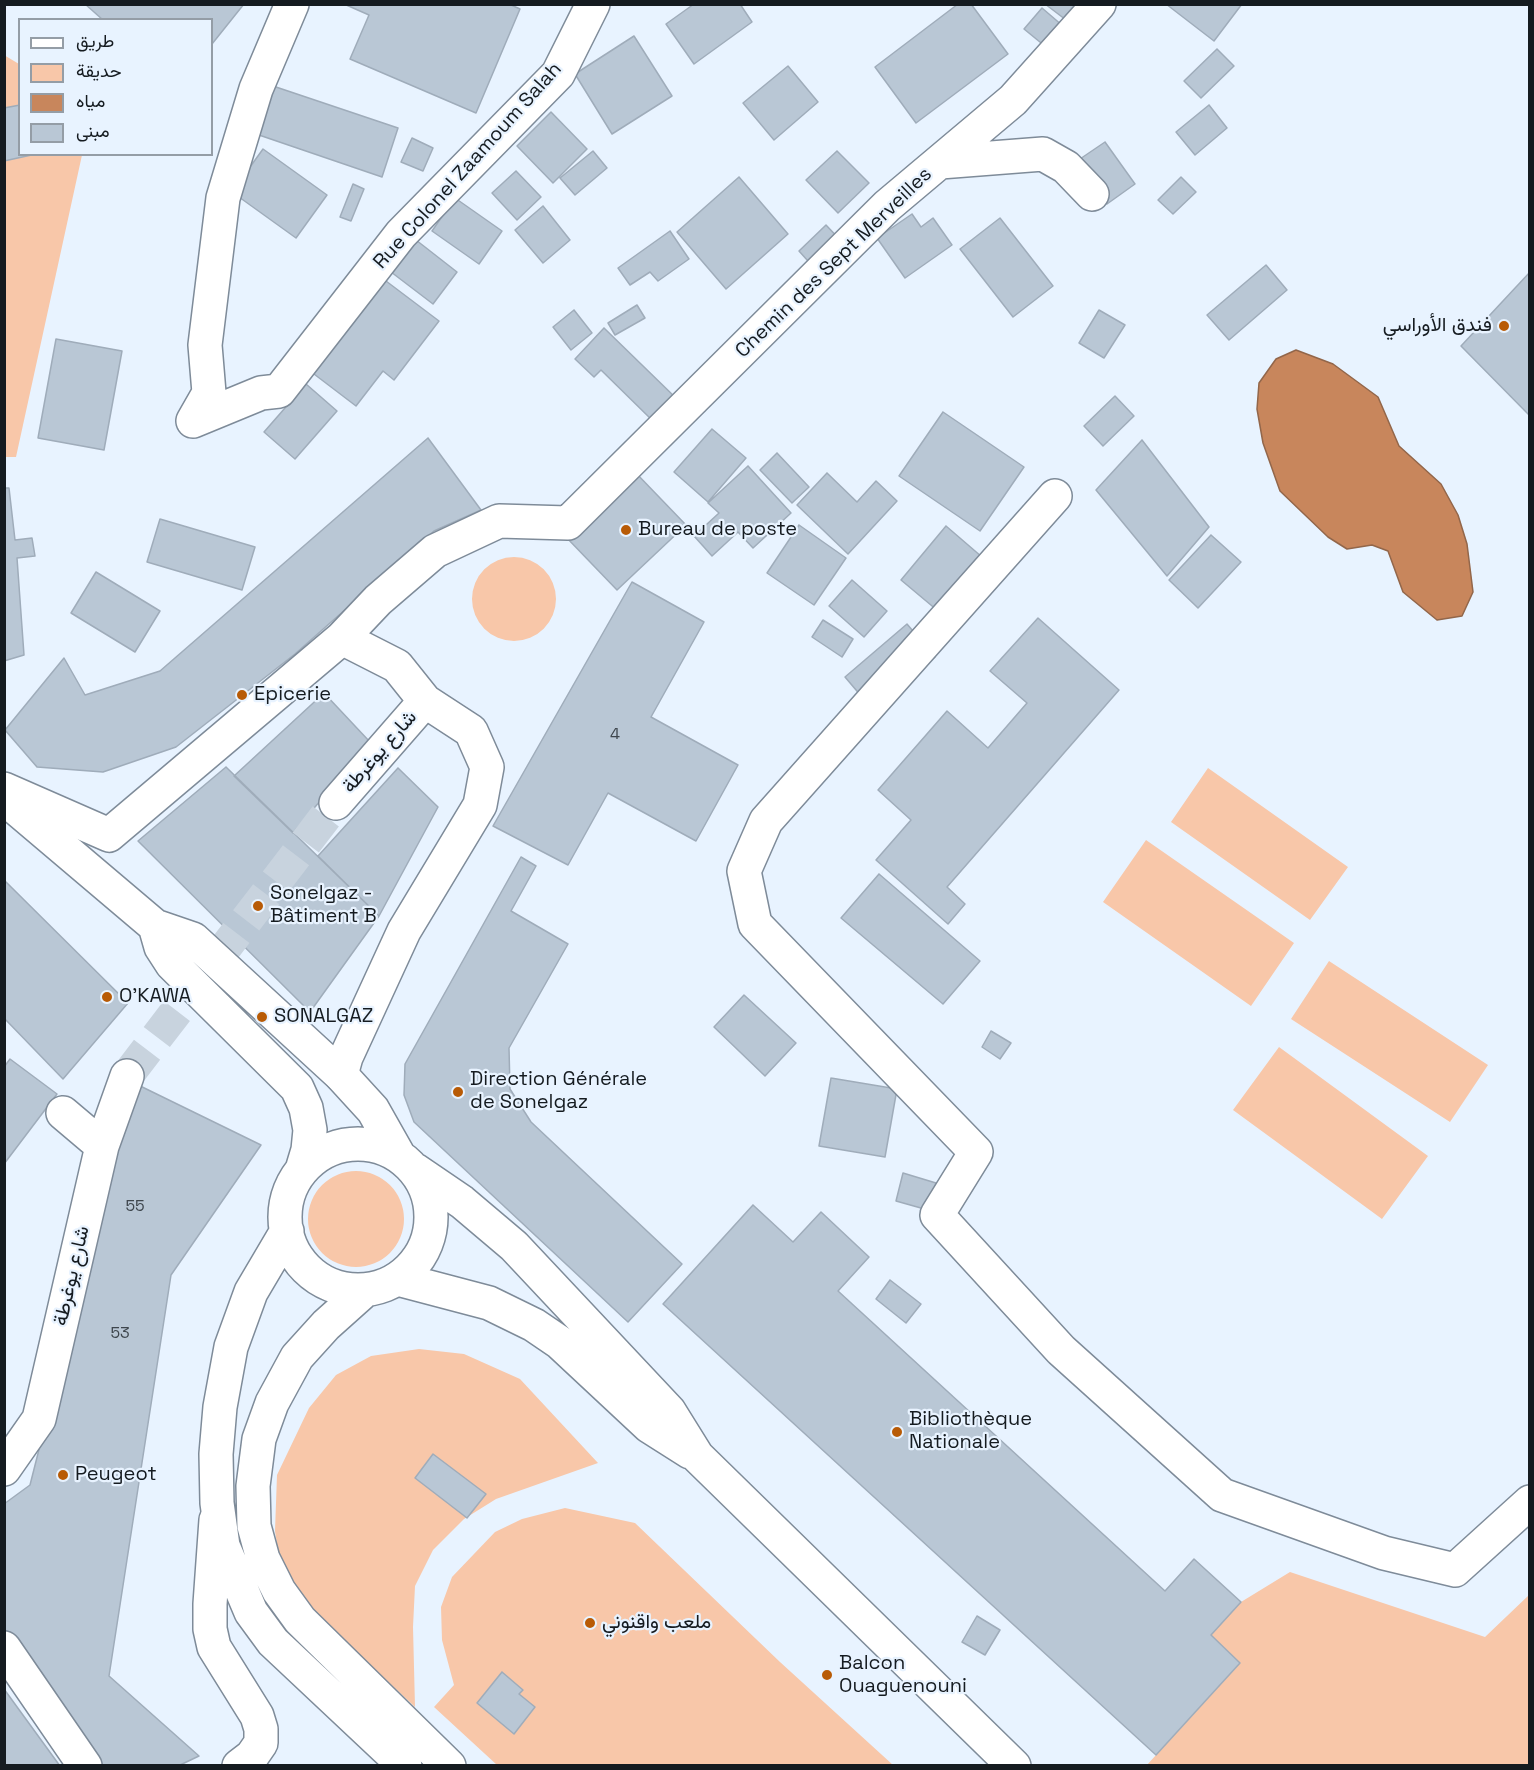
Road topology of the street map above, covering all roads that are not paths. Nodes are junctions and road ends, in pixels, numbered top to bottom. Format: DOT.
graph roads {
  1 [pos="292,4"];
  2 [pos="593,4"];
  3 [pos="1099,4"];
  4 [pos="940,162"];
  5 [pos="1092,194"];
  6 [pos="1055,496"];
  7 [pos="342,638"];
  8 [pos="425,701"];
  9 [pos="4,789"];
  10 [pos="4,798"];
  11 [pos="336,803"];
  12 [pos="155,926"];
  13 [pos="341,1075"];
  14 [pos="127,1076"];
  15 [pos="63,1113"];
  16 [pos="102,1146"];
  17 [pos="407,1163"];
  18 [pos="302,1170"];
  19 [pos="286,1231"];
  20 [pos="398,1279"];
  21 [pos="364,1291"];
  22 [pos="697,1455"];
  23 [pos="4,1469"];
  24 [pos="1530,1502"];
  25 [pos="217,1503"];
  26 [pos="4,1648"];
  27 [pos="85,1766"];
  28 [pos="239,1766"];
  29 [pos="405,1766"];
  30 [pos="449,1766"];
  31 [pos="1014,1766"];
  1 -- 2 [label="street, Rue Colonel Zaamoum Salah"];
  3 -- 4 [label="street, Chemin des Sept Merveilles"];
  4 -- 5 [label="street"];
  4 -- 7 [label="street, Chemin des Sept Merveilles"];
  6 -- 24 [label="street"];
  7 -- 8 [label="street"];
  7 -- 9 [label="street"];
  8 -- 11 [label="street, شارع يوغرطة"];
  8 -- 13 [label="street"];
  10 -- 12 [label="street"];
  12 -- 13 [label="street"];
  12 -- 18 [label="street"];
  13 -- 17 [label="street"];
  14 -- 16 [label="street, شارع يوغرطة"];
  15 -- 16 [label="street"];
  16 -- 23 [label="street, شارع يوغرطة"];
  17 -- 18 [label="street"];
  17 -- 20 [label="street"];
  17 -- 22 [label="street"];
  18 -- 19 [label="street"];
  19 -- 21 [label="street"];
  19 -- 25 [label="street"];
  20 -- 21 [label="street"];
  20 -- 22 [label="street"];
  21 -- 30 [label="street"];
  22 -- 31 [label="street"];
  25 -- 28 [label="street"];
  25 -- 29 [label="street"];
  26 -- 27 [label="street"];
}
